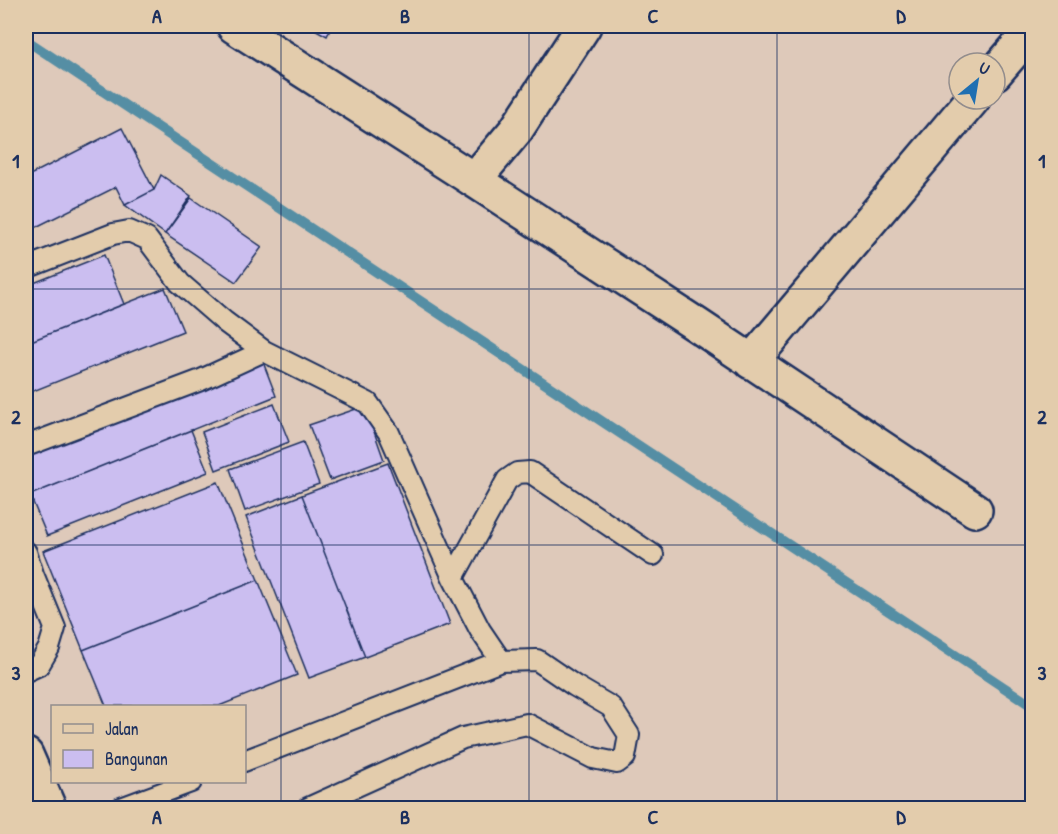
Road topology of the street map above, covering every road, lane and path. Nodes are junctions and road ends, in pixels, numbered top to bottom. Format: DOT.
graph roads {
  1 [pos="234,26"];
  2 [pos="584,26"];
  3 [pos="1032,33"];
  4 [pos="1007,59"];
  5 [pos="963,111"];
  6 [pos="474,180"];
  7 [pos="26,268"];
  8 [pos="264,351"];
  9 [pos="751,362"];
  10 [pos="26,446"];
  11 [pos="975,510"];
  12 [pos="26,552"];
  13 [pos="653,555"];
  14 [pos="453,578"];
  15 [pos="501,661"];
  16 [pos="26,671"];
  17 [pos="26,755"];
  18 [pos="246,760"];
  19 [pos="187,783"];
  20 [pos="50,808"];
  21 [pos="121,808"];
  22 [pos="308,808"];
  1 -- 6 [label="street"];
  2 -- 6 [label="street"];
  3 -- 4 [label="street"];
  5 -- 9 [label="street"];
  6 -- 9 [label="street"];
  7 -- 8 [label="lane"];
  8 -- 10 [label="lane"];
  8 -- 14 [label="lane"];
  9 -- 11 [label="street"];
  12 -- 16 [label="lane"];
  13 -- 14 [label="lane"];
  14 -- 15 [label="lane"];
  15 -- 18 [label="lane"];
  15 -- 22 [label="lane"];
  17 -- 20 [label="street"];
  19 -- 21 [label="lane"];
}
